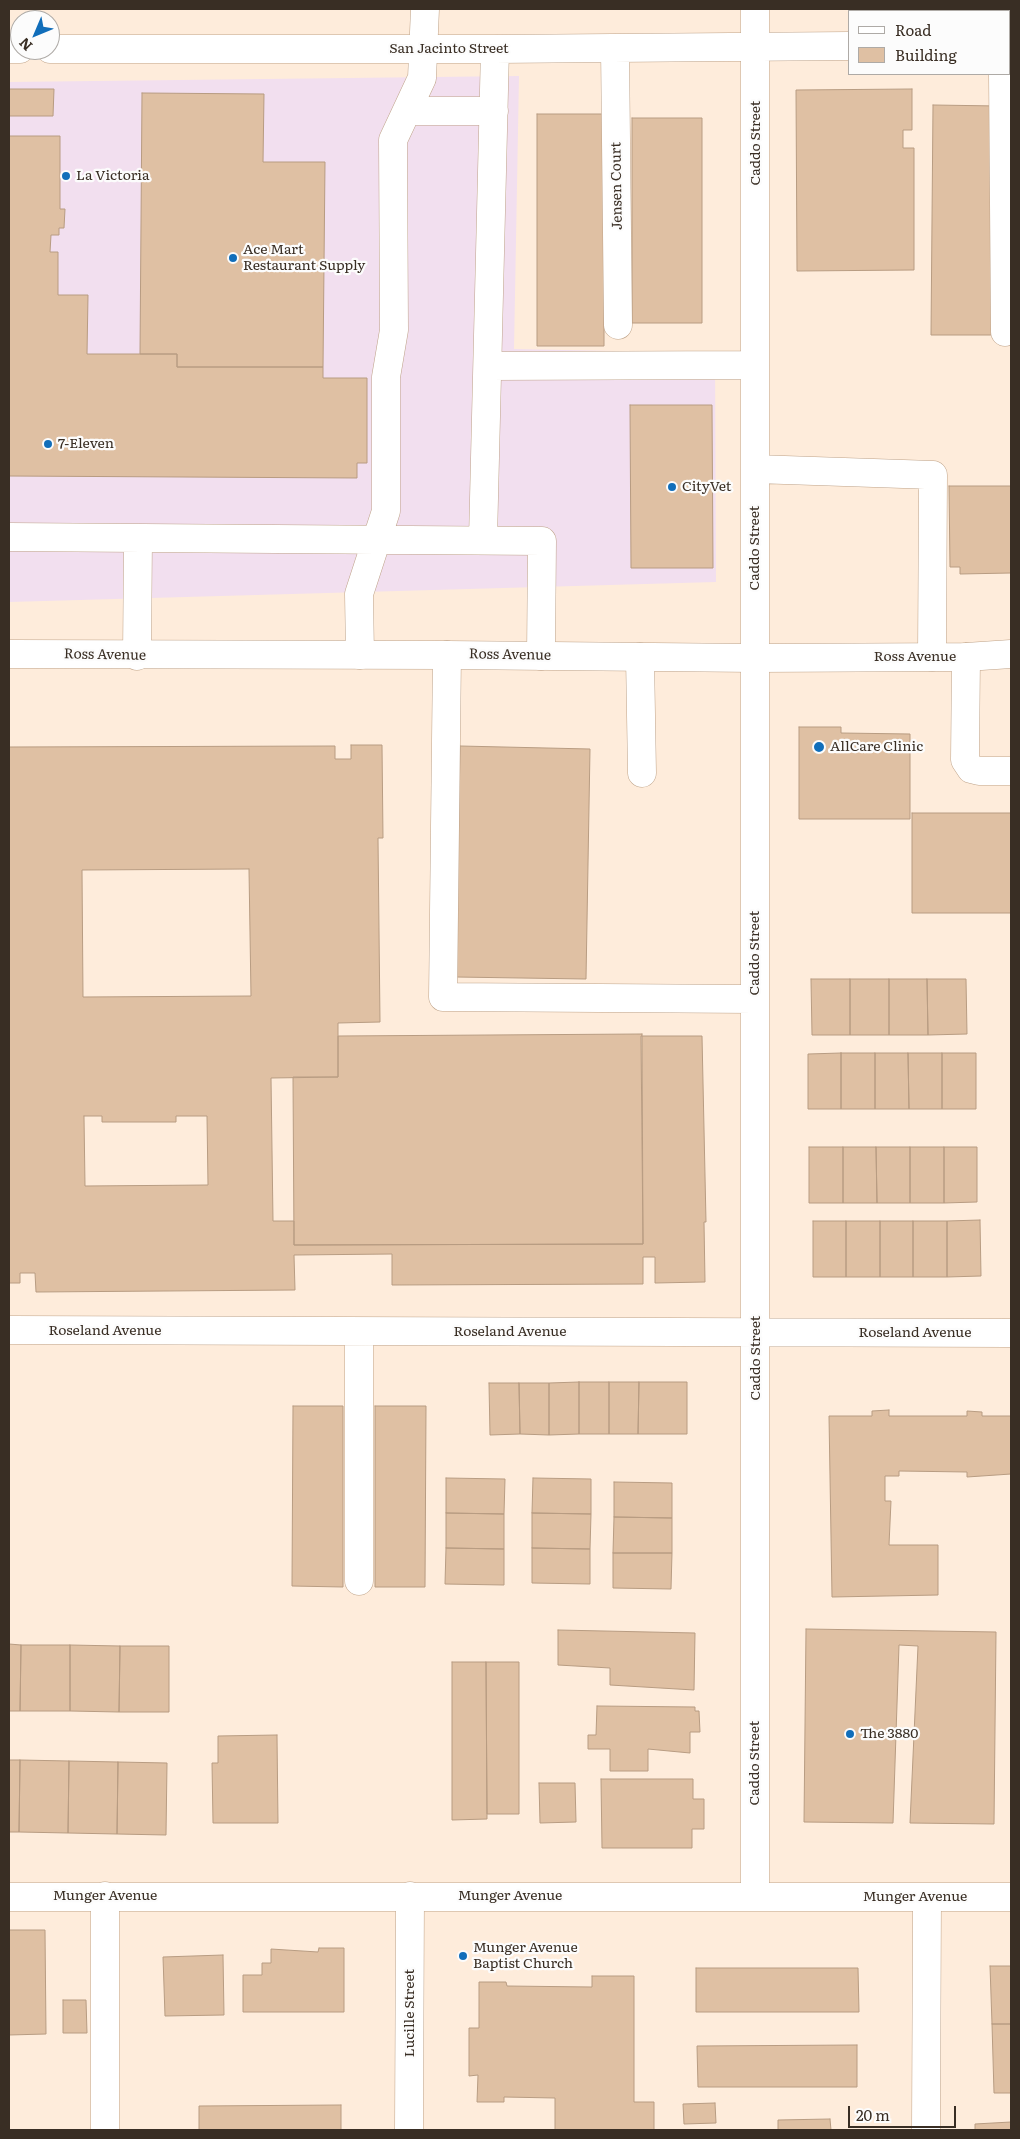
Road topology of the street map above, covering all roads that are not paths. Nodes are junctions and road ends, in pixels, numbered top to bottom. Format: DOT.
graph roads {
  1 [pos="425,9"];
  2 [pos="755,9"];
  3 [pos="848,46"];
  4 [pos="756,47"];
  5 [pos="615,48"];
  6 [pos="60,49"];
  7 [pos="424,49"];
  8 [pos="495,49"];
  9 [pos="1003,75"];
  10 [pos="407,111"];
  11 [pos="494,111"];
  12 [pos="618,325"];
  13 [pos="1005,332"];
  14 [pos="755,365"];
  15 [pos="488,366"];
  16 [pos="755,469"];
  17 [pos="9,537"];
  18 [pos="138,538"];
  19 [pos="375,540"];
  20 [pos="483,540"];
  21 [pos="9,551"];
  22 [pos="9,654"];
  23 [pos="1011,654"];
  24 [pos="360,655"];
  25 [pos="447,655"];
  26 [pos="137,656"];
  27 [pos="540,656"];
  28 [pos="640,657"];
  29 [pos="932,657"];
  30 [pos="966,657"];
  31 [pos="754,658"];
  32 [pos="1011,771"];
  33 [pos="642,773"];
  34 [pos="754,999"];
  35 [pos="9,1330"];
  36 [pos="360,1332"];
  37 [pos="756,1333"];
  38 [pos="1011,1333"];
  39 [pos="358,1581"];
  40 [pos="106,1896"];
  41 [pos="410,1896"];
  42 [pos="9,1897"];
  43 [pos="755,1897"];
  44 [pos="927,1897"];
  45 [pos="1011,1897"];
  46 [pos="105,2130"];
  47 [pos="409,2130"];
  48 [pos="926,2130"];
  1 -- 7 [label="street"];
  2 -- 4 [label="street, Caddo Street"];
  3 -- 4 [label="street, San Jacinto Street"];
  4 -- 5 [label="street, San Jacinto Street"];
  4 -- 14 [label="street, Caddo Street"];
  5 -- 8 [label="street, San Jacinto Street"];
  5 -- 12 [label="street, Jensen Court"];
  6 -- 7 [label="street, San Jacinto Street"];
  7 -- 8 [label="street, San Jacinto Street"];
  7 -- 10 [label="street"];
  8 -- 11 [label="street"];
  9 -- 13 [label="street"];
  10 -- 11 [label="street"];
  10 -- 19 [label="street"];
  11 -- 15 [label="street"];
  14 -- 15 [label="street"];
  14 -- 16 [label="street, Caddo Street"];
  15 -- 20 [label="street"];
  16 -- 29 [label="street"];
  16 -- 31 [label="street, Caddo Street"];
  17 -- 18 [label="street"];
  17 -- 21 [label="street"];
  18 -- 19 [label="street"];
  18 -- 26 [label="street"];
  19 -- 20 [label="street"];
  19 -- 24 [label="street"];
  20 -- 27 [label="street"];
  22 -- 26 [label="street, Ross Avenue"];
  23 -- 30 [label="street, Ross Avenue"];
  24 -- 25 [label="street, Ross Avenue"];
  24 -- 26 [label="street, Ross Avenue"];
  25 -- 27 [label="street, Ross Avenue"];
  25 -- 34 [label="street"];
  27 -- 28 [label="street, Ross Avenue"];
  28 -- 31 [label="street, Ross Avenue"];
  28 -- 33 [label="street"];
  29 -- 30 [label="street, Ross Avenue"];
  29 -- 31 [label="street, Ross Avenue"];
  30 -- 32 [label="street"];
  31 -- 34 [label="street, Caddo Street"];
  34 -- 37 [label="street, Caddo Street"];
  35 -- 36 [label="street, Roseland Avenue"];
  36 -- 37 [label="street, Roseland Avenue"];
  36 -- 39 [label="street"];
  37 -- 38 [label="street, Roseland Avenue"];
  37 -- 43 [label="street, Caddo Street"];
  40 -- 41 [label="street, Munger Avenue"];
  40 -- 42 [label="street, Munger Avenue"];
  40 -- 46 [label="street"];
  41 -- 43 [label="street, Munger Avenue"];
  41 -- 47 [label="street, Lucille Street"];
  43 -- 44 [label="street, Munger Avenue"];
  44 -- 45 [label="street, Munger Avenue"];
  44 -- 48 [label="street"];
}
